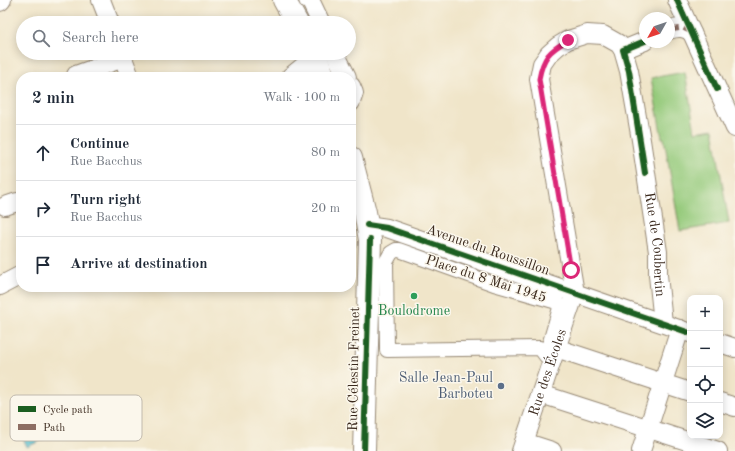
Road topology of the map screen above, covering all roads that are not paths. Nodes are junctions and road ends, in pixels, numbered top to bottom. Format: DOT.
graph roads {
  1 [pos="101,0"];
  2 [pos="284,0"];
  3 [pos="308,0"];
  4 [pos="677,0"];
  5 [pos="107,16"];
  6 [pos="293,16"];
  7 [pos="318,16"];
  8 [pos="675,29"];
  9 [pos="692,33"];
  10 [pos="639,43"];
  11 [pos="623,50"];
  12 [pos="111,60"];
  13 [pos="124,60"];
  14 [pos="314,60"];
  15 [pos="323,60"];
  16 [pos="329,60"];
  17 [pos="85,72"];
  18 [pos="128,72"];
  19 [pos="297,72"];
  20 [pos="324,72"];
  21 [pos="342,72"];
  22 [pos="735,128"];
  23 [pos="356,177"];
  24 [pos="369,233"];
  25 [pos="16,278"];
  26 [pos="0,286"];
  27 [pos="575,293"];
  28 [pos="663,323"];
  29 [pos="685,331"];
  30 [pos="723,344"];
  31 [pos="556,348"];
  32 [pos="735,348"];
  33 [pos="387,350"];
  34 [pos="663,383"];
  35 [pos="687,391"];
  36 [pos="541,394"];
  37 [pos="723,403"];
  38 [pos="735,407"];
  39 [pos="648,429"];
  40 [pos="523,446"];
  41 [pos="364,451"];
  42 [pos="552,451"];
  43 [pos="641,451"];
  44 [pos="718,451"];
  1 -- 5 [label="street"];
  2 -- 6 [label="street"];
  3 -- 7 [label="street"];
  4 -- 9 [label="street"];
  8 -- 9 [label="street"];
  9 -- 22 [label="street"];
  10 -- 11 [label="street"];
  11 -- 27 [label="street"];
  11 -- 28 [label="street, Rue de Coubertin"];
  12 -- 17 [label="street"];
  13 -- 18 [label="street"];
  14 -- 19 [label="street"];
  15 -- 20 [label="street"];
  16 -- 21 [label="street"];
  23 -- 24 [label="street, Rue Célestin Freinet"];
  24 -- 27 [label="street, Avenue du Roussillon"];
  24 -- 41 [label="street, Rue Célestin Freinet"];
  25 -- 26 [label="street"];
  27 -- 28 [label="street, Avenue du Roussillon"];
  27 -- 31 [label="street, Rue des Écoles"];
  28 -- 29 [label="street, Avenue du Roussillon"];
  29 -- 34 [label="street"];
  30 -- 32 [label="street"];
  31 -- 34 [label="street"];
  31 -- 36 [label="street, Rue des Écoles"];
  33 -- 33 [label="street, Place du 8 Mai 1945"];
  34 -- 35 [label="street"];
  34 -- 39 [label="street"];
  36 -- 39 [label="street"];
  36 -- 40 [label="street, Rue des Écoles"];
  37 -- 38 [label="street"];
  39 -- 43 [label="street"];
  39 -- 44 [label="street"];
  40 -- 42 [label="street"];
}
